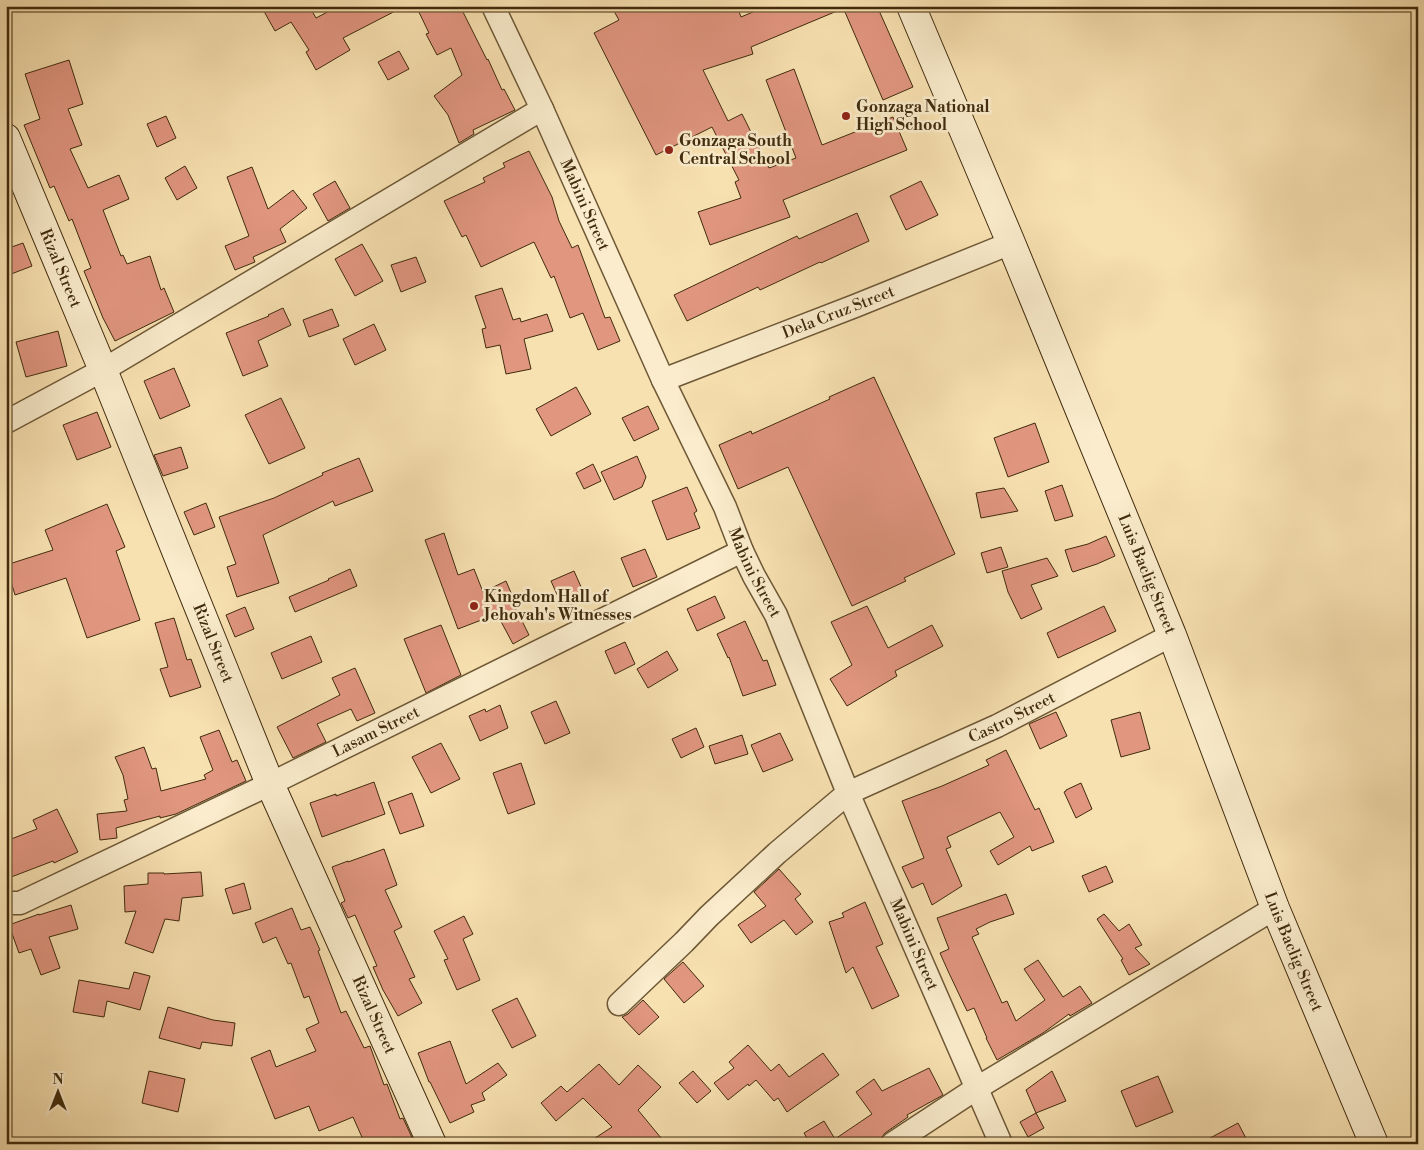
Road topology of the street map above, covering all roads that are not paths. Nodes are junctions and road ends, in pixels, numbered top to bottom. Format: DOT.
graph roads {
  1 [pos="493,6"];
  2 [pos="911,6"];
  3 [pos="542,109"];
  4 [pos="6,138"];
  5 [pos="1011,243"];
  6 [pos="103,370"];
  7 [pos="662,380"];
  8 [pos="6,422"];
  9 [pos="742,551"];
  10 [pos="1172,635"];
  11 [pos="270,784"];
  12 [pos="848,793"];
  13 [pos="6,903"];
  14 [pos="1275,908"];
  15 [pos="619,1004"];
  16 [pos="977,1088"];
  17 [pos="432,1144"];
  18 [pos="892,1144"];
  19 [pos="1001,1144"];
  20 [pos="1374,1144"];
  1 -- 3 [label="street, Mabini Street"];
  2 -- 5 [label="street, Luis Baclig Street"];
  3 -- 6 [label="street"];
  3 -- 7 [label="street, Mabini Street"];
  4 -- 6 [label="street, Rizal Street"];
  5 -- 7 [label="street, Dela Cruz Street"];
  5 -- 10 [label="street, Luis Baclig Street"];
  6 -- 8 [label="street"];
  6 -- 11 [label="street, Rizal Street"];
  7 -- 9 [label="street, Mabini Street"];
  9 -- 11 [label="street, Lasam Street"];
  9 -- 12 [label="street, Mabini Street"];
  10 -- 12 [label="street, Castro Street"];
  10 -- 14 [label="street, Luis Baclig Street"];
  11 -- 13 [label="street, Lasam Street"];
  11 -- 17 [label="street, Rizal Street"];
  12 -- 15 [label="street, Castro Street"];
  12 -- 16 [label="street, Mabini Street"];
  14 -- 16 [label="street"];
  14 -- 20 [label="street, Luis Baclig Street"];
  16 -- 18 [label="street"];
  16 -- 19 [label="street, Mabini Street"];
}
